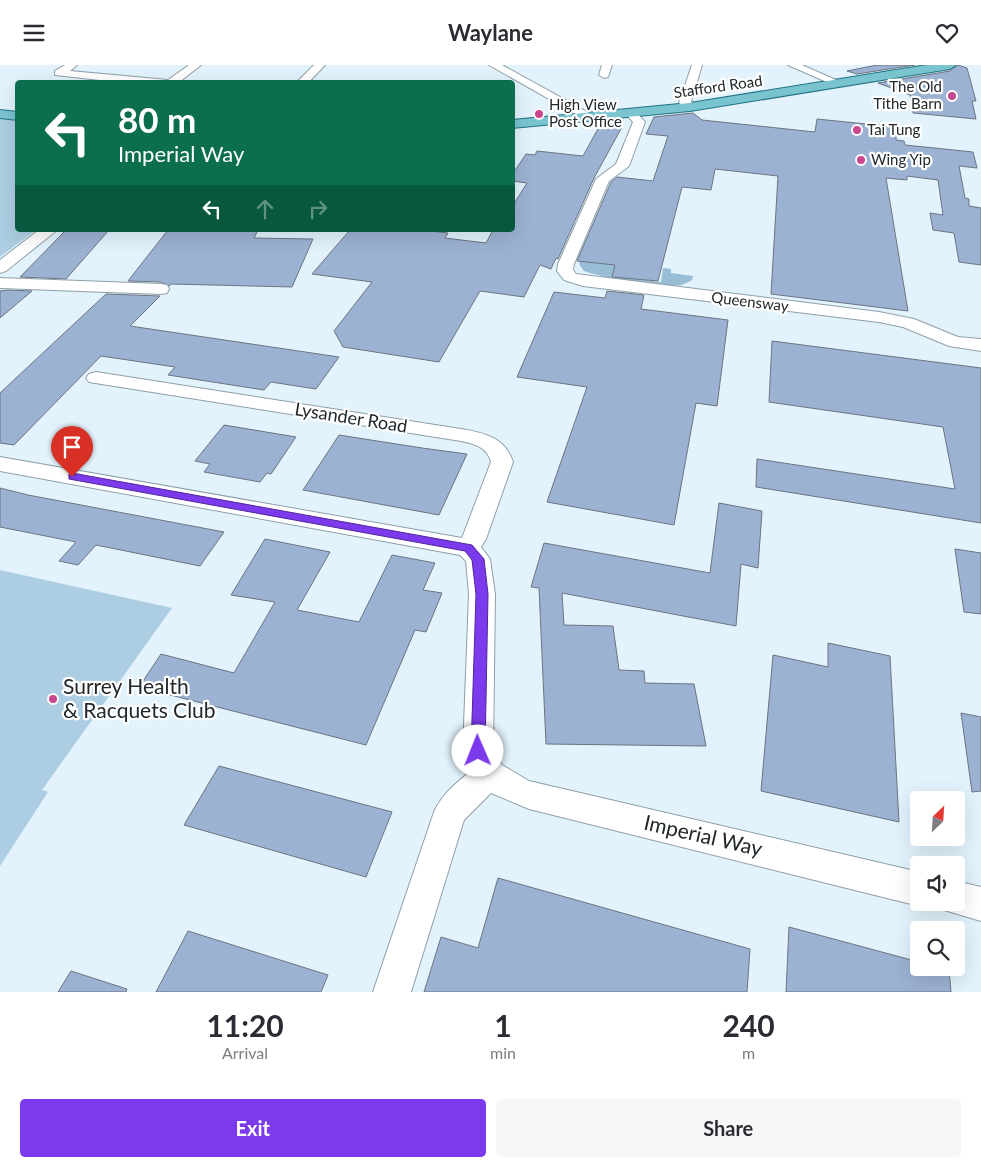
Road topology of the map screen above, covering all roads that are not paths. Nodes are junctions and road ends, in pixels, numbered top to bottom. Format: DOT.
graph roads {
  1 [pos="72,65"];
  2 [pos="196,65"];
  3 [pos="320,65"];
  4 [pos="494,65"];
  5 [pos="517,65"];
  6 [pos="697,65"];
  7 [pos="793,65"];
  8 [pos="950,65"];
  9 [pos="930,67"];
  10 [pos="506,77"];
  11 [pos="136,80"];
  12 [pos="174,80"];
  13 [pos="304,80"];
  14 [pos="840,84"];
  15 [pos="690,107"];
  16 [pos="0,114"];
  17 [pos="632,114"];
  18 [pos="15,116"];
  19 [pos="592,118"];
  20 [pos="515,124"];
  21 [pos="46,232"];
  22 [pos="0,268"];
  23 [pos="0,283"];
  24 [pos="161,289"];
  25 [pos="932,334"];
  26 [pos="981,337"];
  27 [pos="981,345"];
  28 [pos="96,378"];
  29 [pos="0,464"];
  30 [pos="468,548"];
  31 [pos="490,775"];
  32 [pos="910,887"];
  33 [pos="965,901"];
  34 [pos="981,905"];
  35 [pos="392,992"];
  1 -- 11 [label="street"];
  2 -- 12 [label="street"];
  3 -- 13 [label="street"];
  4 -- 10 [label="street"];
  5 -- 10 [label="street"];
  6 -- 15 [label="street"];
  7 -- 14 [label="street"];
  8 -- 9 [label="main road, Stafford Road"];
  9 -- 14 [label="main road, Stafford Road"];
  10 -- 19 [label="street"];
  14 -- 15 [label="main road, Stafford Road"];
  15 -- 17 [label="main road, Stafford Road"];
  16 -- 18 [label="main road"];
  17 -- 19 [label="main road, Stafford Road"];
  17 -- 25 [label="street, Queensway"];
  19 -- 20 [label="main road, Stafford Road"];
  21 -- 22 [label="street"];
  23 -- 24 [label="street"];
  25 -- 26 [label="street, Queensway"];
  25 -- 27 [label="street, Queensway"];
  28 -- 30 [label="street, Lysander Road"];
  29 -- 30 [label="street"];
  30 -- 31 [label="street"];
  31 -- 32 [label="street, Imperial Way"];
  31 -- 35 [label="street"];
  33 -- 34 [label="street"];
}
